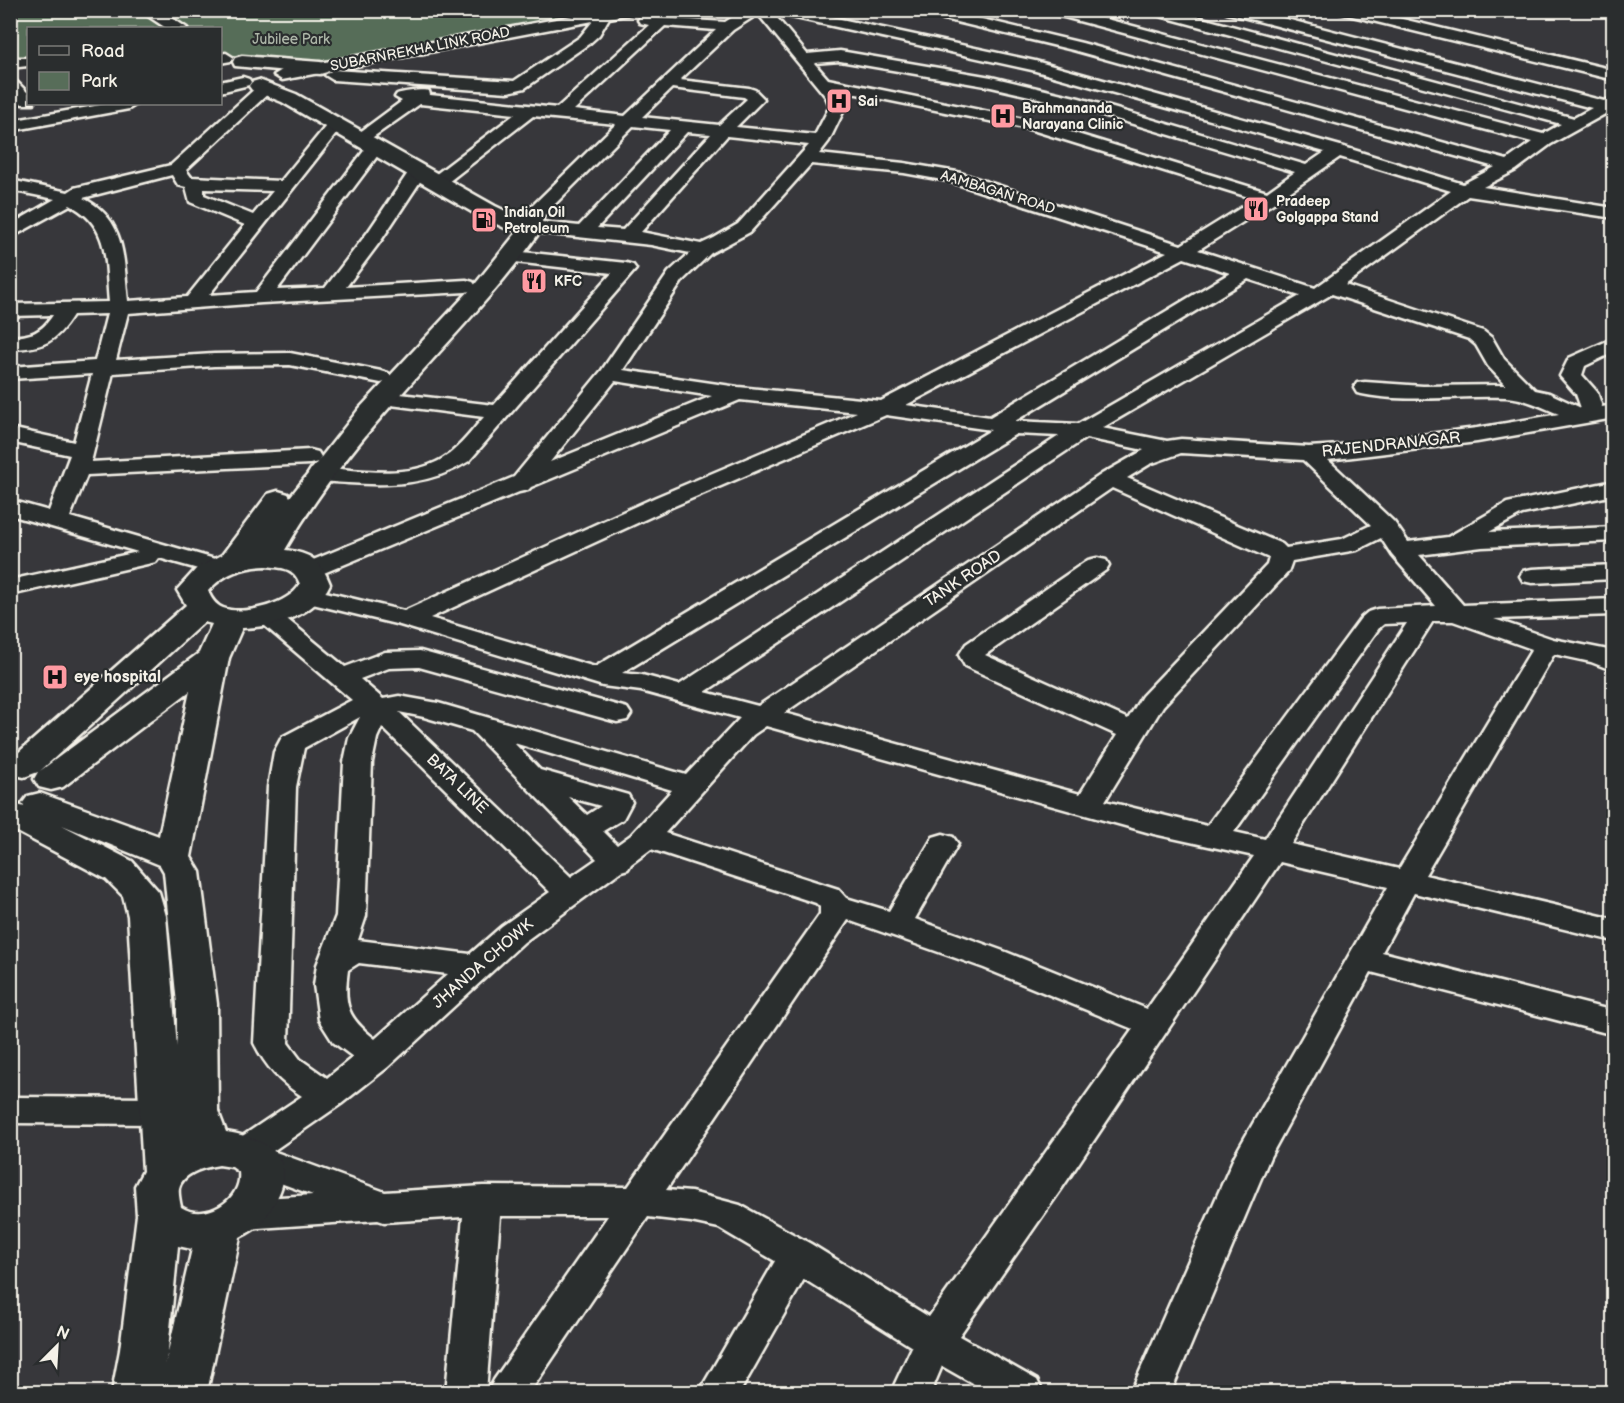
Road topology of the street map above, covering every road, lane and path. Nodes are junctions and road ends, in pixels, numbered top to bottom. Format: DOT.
graph roads {
  1 [pos="147,10"];
  2 [pos="924,10"];
  3 [pos="1054,10"];
  4 [pos="1154,10"];
  5 [pos="1232,10"];
  6 [pos="1286,10"];
  7 [pos="1345,10"];
  8 [pos="625,11"];
  9 [pos="764,11"];
  10 [pos="1076,13"];
  11 [pos="1377,14"];
  12 [pos="604,15"];
  13 [pos="661,22"];
  14 [pos="176,27"];
  15 [pos="728,27"];
  16 [pos="482,38"];
  17 [pos="522,45"];
  18 [pos="542,47"];
  19 [pos="572,50"];
  20 [pos="471,54"];
  21 [pos="802,59"];
  22 [pos="27,62"];
  23 [pos="10,63"];
  24 [pos="451,65"];
  25 [pos="315,69"];
  26 [pos="251,73"];
  27 [pos="1614,75"];
  28 [pos="420,81"];
  29 [pos="439,82"];
  30 [pos="668,82"];
  31 [pos="821,82"];
  32 [pos="10,84"];
  33 [pos="222,86"];
  34 [pos="1614,91"];
  35 [pos="410,98"];
  36 [pos="27,99"];
  37 [pos="1610,104"];
  38 [pos="33,105"];
  39 [pos="124,105"];
  40 [pos="529,111"];
  41 [pos="560,114"];
  42 [pos="47,119"];
  43 [pos="626,122"];
  44 [pos="1575,123"];
  45 [pos="336,124"];
  46 [pos="10,126"];
  47 [pos="682,127"];
  48 [pos="723,131"];
  49 [pos="1545,140"];
  50 [pos="821,141"];
  51 [pos="368,142"];
  52 [pos="1338,151"];
  53 [pos="807,158"];
  54 [pos="1510,166"];
  55 [pos="177,169"];
  56 [pos="1309,171"];
  57 [pos="428,176"];
  58 [pos="194,184"];
  59 [pos="10,185"];
  60 [pos="286,186"];
  61 [pos="1465,190"];
  62 [pos="72,198"];
  63 [pos="1269,198"];
  64 [pos="1614,213"];
  65 [pos="527,221"];
  66 [pos="256,223"];
  67 [pos="10,233"];
  68 [pos="582,233"];
  69 [pos="627,237"];
  70 [pos="702,250"];
  71 [pos="1183,251"];
  72 [pos="513,257"];
  73 [pos="1247,272"];
  74 [pos="466,286"];
  75 [pos="1322,290"];
  76 [pos="331,293"];
  77 [pos="262,297"];
  78 [pos="193,302"];
  79 [pos="118,308"];
  80 [pos="10,310"];
  81 [pos="66,310"];
  82 [pos="10,343"];
  83 [pos="1614,344"];
  84 [pos="104,368"];
  85 [pos="10,374"];
  86 [pos="610,374"];
  87 [pos="382,388"];
  88 [pos="1365,388"];
  89 [pos="738,393"];
  90 [pos="1528,395"];
  91 [pos="884,408"];
  92 [pos="500,412"];
  93 [pos="1598,414"];
  94 [pos="1003,426"];
  95 [pos="1082,432"];
  96 [pos="10,435"];
  97 [pos="1167,448"];
  98 [pos="1309,454"];
  99 [pos="81,460"];
  100 [pos="314,465"];
  101 [pos="1110,479"];
  102 [pos="520,485"];
  103 [pos="1614,488"];
  104 [pos="10,507"];
  105 [pos="10,518"];
  106 [pos="57,520"];
  107 [pos="1386,527"];
  108 [pos="1614,534"];
  109 [pos="1455,542"];
  110 [pos="1401,550"];
  111 [pos="1281,556"];
  112 [pos="147,557"];
  113 [pos="266,557"];
  114 [pos="1097,565"];
  115 [pos="1614,572"];
  116 [pos="1532,576"];
  117 [pos="309,583"];
  118 [pos="217,586"];
  119 [pos="10,588"];
  120 [pos="1614,607"];
  121 [pos="1455,612"];
  122 [pos="1425,614"];
  123 [pos="267,615"];
  124 [pos="407,619"];
  125 [pos="1547,645"];
  126 [pos="213,658"];
  127 [pos="1609,658"];
  128 [pos="340,678"];
  129 [pos="605,678"];
  130 [pos="683,694"];
  131 [pos="374,704"];
  132 [pos="617,714"];
  133 [pos="752,722"];
  134 [pos="480,723"];
  135 [pos="1133,732"];
  136 [pos="533,777"];
  137 [pos="692,786"];
  138 [pos="26,792"];
  139 [pos="1088,805"];
  140 [pos="1154,824"];
  141 [pos="586,829"];
  142 [pos="645,837"];
  143 [pos="1214,838"];
  144 [pos="943,844"];
  145 [pos="1272,850"];
  146 [pos="173,857"];
  147 [pos="617,862"];
  148 [pos="1407,882"];
  149 [pos="570,894"];
  150 [pos="835,905"];
  151 [pos="896,925"];
  152 [pos="1614,930"];
  153 [pos="1362,958"];
  154 [pos="333,964"];
  155 [pos="476,966"];
  156 [pos="1614,1023"];
  157 [pos="1152,1024"];
  158 [pos="376,1058"];
  159 [pos="329,1095"];
  160 [pos="10,1110"];
  161 [pos="160,1111"];
  162 [pos="238,1153"];
  163 [pos="162,1193"];
  164 [pos="483,1201"];
  165 [pos="639,1202"];
  166 [pos="384,1207"];
  167 [pos="232,1220"];
  168 [pos="798,1255"];
  169 [pos="934,1341"];
  170 [pos="727,1390"];
  171 [pos="136,1392"];
  172 [pos="183,1392"];
  173 [pos="466,1392"];
  174 [pos="508,1392"];
  175 [pos="911,1392"];
  176 [pos="1023,1392"];
  177 [pos="1151,1392"];
  1 -- 14 [label="main road"];
  2 -- 54 [label="street"];
  3 -- 10 [label="street"];
  4 -- 44 [label="street"];
  5 -- 37 [label="street"];
  6 -- 34 [label="street"];
  7 -- 11 [label="street"];
  8 -- 12 [label="street, SUBARNREKHA LINK ROAD"];
  8 -- 13 [label="street"];
  9 -- 15 [label="street"];
  9 -- 21 [label="street"];
  9 -- 52 [label="street"];
  10 -- 49 [label="street"];
  11 -- 27 [label="street"];
  12 -- 16 [label="street, SUBARNREKHA LINK ROAD"];
  12 -- 19 [label="street"];
  13 -- 15 [label="street"];
  13 -- 41 [label="street"];
  15 -- 30 [label="street"];
  16 -- 17 [label="street"];
  16 -- 20 [label="street"];
  16 -- 25 [label="street, SUBARNREKHA LINK ROAD"];
  18 -- 19 [label="street"];
  19 -- 29 [label="street"];
  21 -- 31 [label="street"];
  21 -- 56 [label="street"];
  22 -- 23 [label="street"];
  24 -- 28 [label="street"];
  25 -- 26 [label="main road"];
  25 -- 26 [label="street, SUBARNREKHA LINK ROAD"];
  25 -- 28 [label="street"];
  26 -- 33 [label="street, SUBARNREKHA LINK ROAD"];
  26 -- 45 [label="main road"];
  26 -- 55 [label="street"];
  28 -- 29 [label="street"];
  29 -- 35 [label="street"];
  30 -- 43 [label="street"];
  30 -- 48 [label="street"];
  31 -- 50 [label="street"];
  31 -- 63 [label="street"];
  32 -- 36 [label="street"];
  35 -- 40 [label="street"];
  35 -- 51 [label="street"];
  37 -- 44 [label="street"];
  38 -- 42 [label="street"];
  39 -- 42 [label="street"];
  40 -- 41 [label="street"];
  40 -- 57 [label="street"];
  41 -- 43 [label="street"];
  42 -- 46 [label="street"];
  43 -- 47 [label="street"];
  43 -- 65 [label="street"];
  44 -- 49 [label="street"];
  45 -- 51 [label="main road"];
  45 -- 60 [label="street"];
  47 -- 48 [label="street"];
  47 -- 68 [label="street"];
  48 -- 50 [label="street"];
  48 -- 69 [label="street"];
  49 -- 54 [label="street"];
  50 -- 53 [label="street"];
  51 -- 57 [label="main road"];
  51 -- 77 [label="street"];
  52 -- 56 [label="street"];
  52 -- 61 [label="street"];
  53 -- 70 [label="street"];
  53 -- 71 [label="street, AAMBAGAN ROAD"];
  54 -- 61 [label="street"];
  55 -- 58 [label="street"];
  55 -- 62 [label="street"];
  56 -- 63 [label="street"];
  57 -- 65 [label="main road"];
  57 -- 76 [label="street"];
  58 -- 60 [label="street"];
  58 -- 66 [label="street"];
  59 -- 62 [label="street"];
  60 -- 66 [label="street"];
  61 -- 64 [label="street"];
  61 -- 75 [label="street"];
  62 -- 67 [label="street"];
  62 -- 79 [label="street"];
  63 -- 71 [label="street"];
  65 -- 68 [label="street"];
  65 -- 72 [label="main road"];
  65 -- 74 [label="main road"];
  66 -- 78 [label="street"];
  68 -- 69 [label="street"];
  69 -- 70 [label="street"];
  70 -- 86 [label="street"];
  71 -- 73 [label="street, AAMBAGAN ROAD"];
  71 -- 91 [label="street"];
  72 -- 87 [label="main road"];
  72 -- 92 [label="street"];
  73 -- 75 [label="street, AAMBAGAN ROAD"];
  73 -- 94 [label="street"];
  74 -- 76 [label="street"];
  74 -- 87 [label="main road"];
  75 -- 90 [label="street, AAMBAGAN ROAD"];
  75 -- 95 [label="street"];
  76 -- 77 [label="street"];
  77 -- 78 [label="street"];
  78 -- 79 [label="street"];
  79 -- 81 [label="street"];
  79 -- 84 [label="street"];
  80 -- 81 [label="street"];
  81 -- 82 [label="street"];
  83 -- 93 [label="street"];
  84 -- 85 [label="street"];
  84 -- 87 [label="street"];
  84 -- 99 [label="street"];
  86 -- 89 [label="street"];
  86 -- 102 [label="street"];
  87 -- 92 [label="street"];
  87 -- 100 [label="main road"];
  88 -- 90 [label="street"];
  89 -- 91 [label="street"];
  89 -- 102 [label="street"];
  90 -- 93 [label="street"];
  91 -- 94 [label="street"];
  91 -- 124 [label="street"];
  92 -- 100 [label="street"];
  93 -- 98 [label="street, RAJENDRANAGAR"];
  94 -- 95 [label="street"];
  94 -- 129 [label="street"];
  95 -- 97 [label="street"];
  95 -- 130 [label="street"];
  96 -- 99 [label="street"];
  97 -- 98 [label="street, RAJENDRANAGAR"];
  97 -- 101 [label="street, TANK ROAD"];
  98 -- 107 [label="street"];
  99 -- 100 [label="street"];
  99 -- 106 [label="street"];
  100 -- 113 [label="main road"];
  100 -- 118 [label="main road"];
  101 -- 111 [label="street"];
  101 -- 133 [label="street, TANK ROAD"];
  102 -- 117 [label="street"];
  103 -- 109 [label="street"];
  104 -- 106 [label="street"];
  105 -- 112 [label="street"];
  106 -- 118 [label="street"];
  107 -- 110 [label="street"];
  107 -- 111 [label="street"];
  108 -- 109 [label="street"];
  109 -- 110 [label="street"];
  110 -- 121 [label="street"];
  111 -- 135 [label="street"];
  112 -- 118 [label="street"];
  112 -- 119 [label="street"];
  113 -- 117 [label="main road"];
  113 -- 118 [label="main road"];
  114 -- 135 [label="street"];
  115 -- 116 [label="street"];
  117 -- 123 [label="main road"];
  117 -- 124 [label="street"];
  118 -- 123 [label="main road"];
  118 -- 126 [label="main road"];
  118 -- 138 [label="main road"];
  120 -- 121 [label="street"];
  121 -- 122 [label="street"];
  121 -- 125 [label="street"];
  122 -- 143 [label="street"];
  122 -- 145 [label="street"];
  123 -- 128 [label="street, BATA LINE"];
  124 -- 129 [label="street"];
  125 -- 127 [label="street"];
  125 -- 148 [label="street"];
  126 -- 138 [label="main road"];
  126 -- 146 [label="main road"];
  128 -- 131 [label="street, BATA LINE"];
  128 -- 132 [label="street"];
  129 -- 130 [label="street"];
  129 -- 133 [label="street"];
  130 -- 133 [label="street"];
  131 -- 134 [label="street"];
  131 -- 149 [label="street, BATA LINE"];
  131 -- 154 [label="street"];
  131 -- 159 [label="street"];
  133 -- 137 [label="street, JHANDA CHOWK"];
  133 -- 139 [label="street"];
  133 -- 140 [label="street"];
  134 -- 136 [label="street"];
  134 -- 137 [label="street"];
  135 -- 139 [label="street"];
  136 -- 141 [label="street"];
  136 -- 141 [label="street"];
  137 -- 142 [label="street, JHANDA CHOWK"];
  138 -- 146 [label="main road"];
  138 -- 161 [label="main road"];
  139 -- 140 [label="street"];
  140 -- 143 [label="street"];
  141 -- 147 [label="street"];
  142 -- 147 [label="street, JHANDA CHOWK"];
  142 -- 150 [label="street"];
  143 -- 145 [label="street"];
  144 -- 151 [label="street"];
  145 -- 148 [label="street"];
  145 -- 157 [label="street"];
  146 -- 162 [label="main road"];
  147 -- 149 [label="street, JHANDA CHOWK"];
  148 -- 152 [label="street"];
  148 -- 153 [label="street"];
  149 -- 155 [label="street, JHANDA CHOWK"];
  150 -- 151 [label="street"];
  150 -- 165 [label="street"];
  151 -- 157 [label="street"];
  153 -- 156 [label="street"];
  153 -- 177 [label="street"];
  154 -- 155 [label="street"];
  154 -- 158 [label="street"];
  155 -- 158 [label="street, JHANDA CHOWK"];
  157 -- 169 [label="street"];
  158 -- 159 [label="street, JHANDA CHOWK"];
  159 -- 162 [label="street, JHANDA CHOWK"];
  160 -- 161 [label="street"];
  161 -- 163 [label="main road"];
  162 -- 163 [label="main road"];
  162 -- 166 [label="street"];
  162 -- 167 [label="main road"];
  163 -- 167 [label="main road"];
  163 -- 171 [label="main road"];
  164 -- 165 [label="street"];
  164 -- 166 [label="street"];
  164 -- 173 [label="street"];
  165 -- 168 [label="street"];
  165 -- 174 [label="street"];
  166 -- 167 [label="street"];
  167 -- 172 [label="main road"];
  168 -- 169 [label="street"];
  168 -- 170 [label="street"];
  169 -- 175 [label="street"];
  169 -- 176 [label="street"];
}
